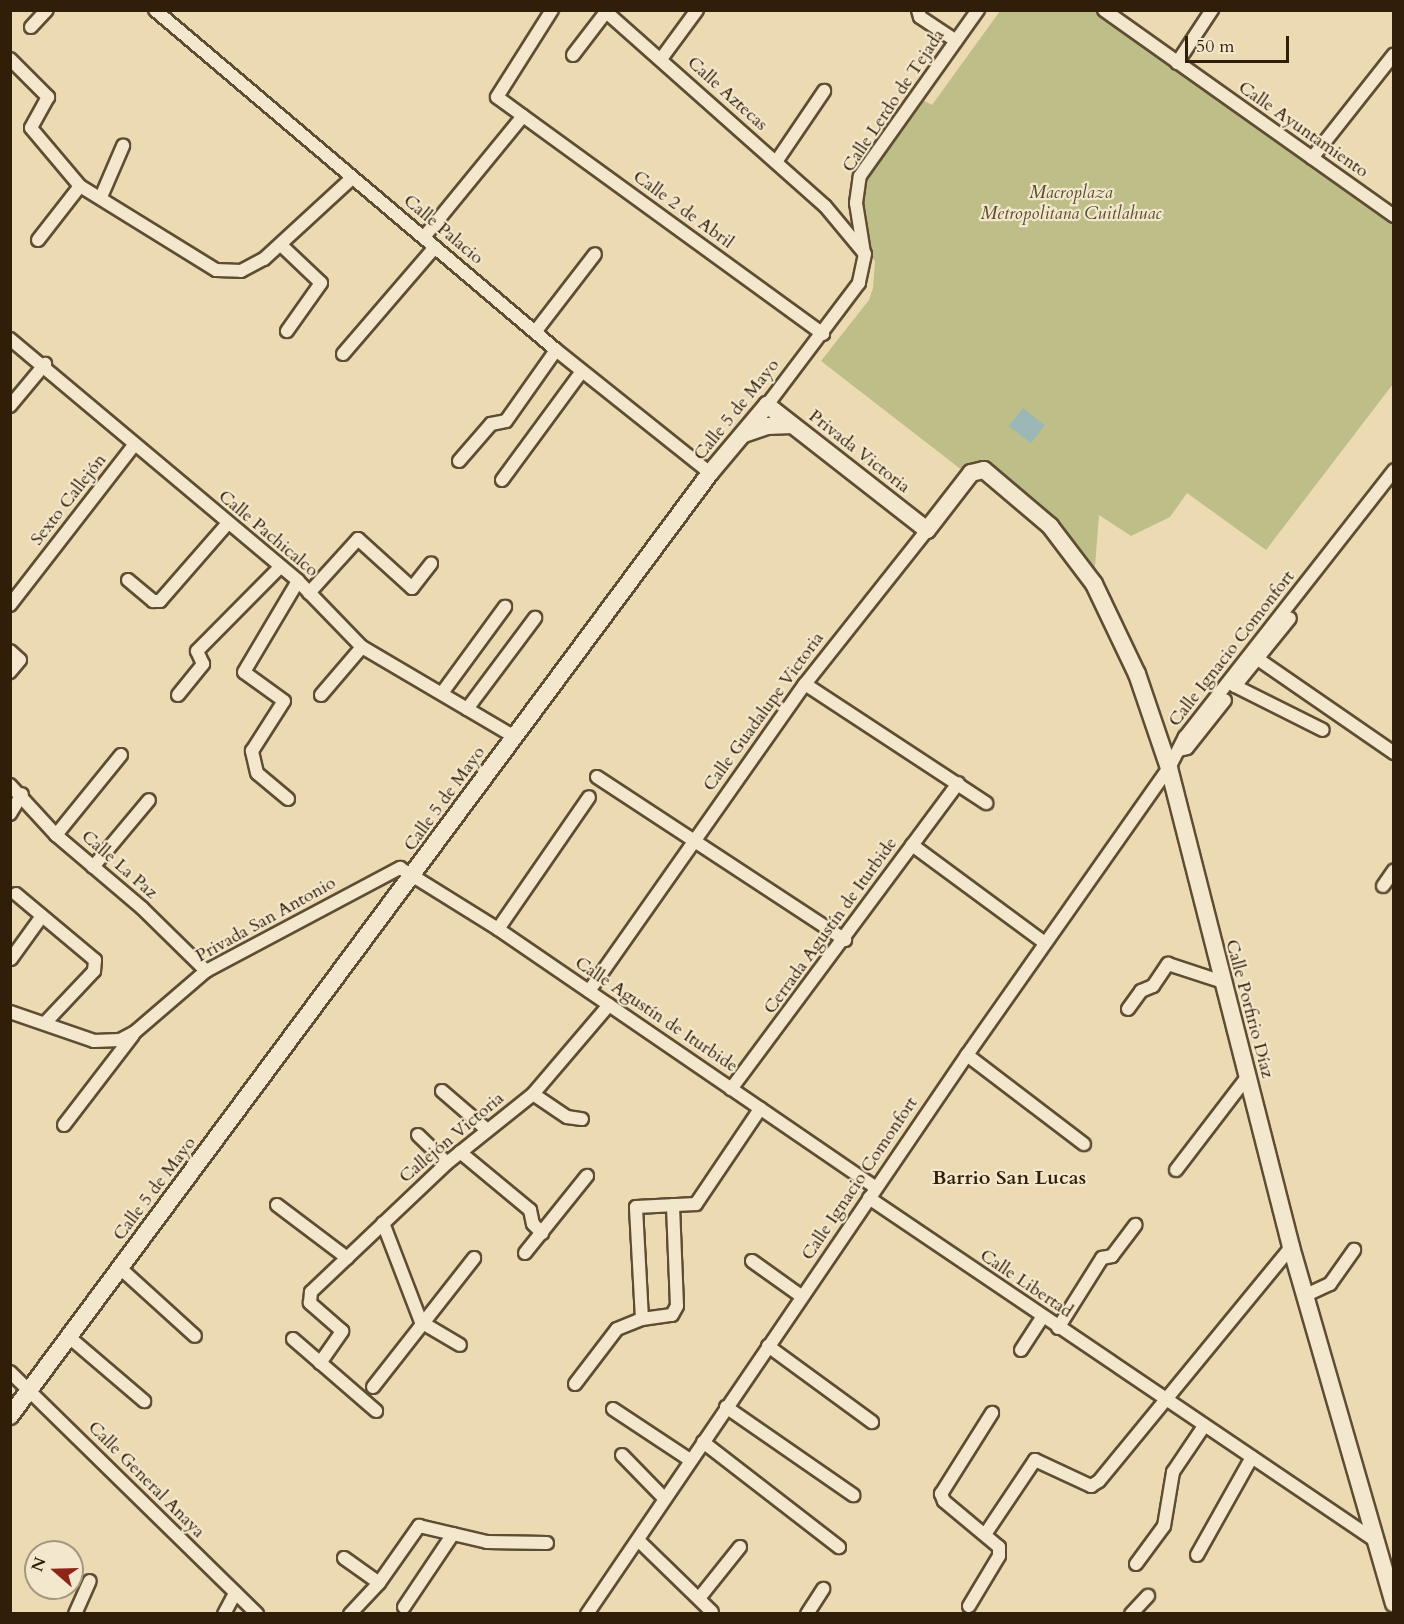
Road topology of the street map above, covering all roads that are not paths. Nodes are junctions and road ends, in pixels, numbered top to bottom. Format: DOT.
graph roads {
  1 [pos="47,10"];
  2 [pos="155,10"];
  3 [pos="552,10"];
  4 [pos="697,10"];
  5 [pos="918,10"];
  6 [pos="978,10"];
  7 [pos="1104,10"];
  8 [pos="1212,10"];
  9 [pos="605,11"];
  10 [pos="31,27"];
  11 [pos="956,41"];
  12 [pos="1394,54"];
  13 [pos="573,55"];
  14 [pos="10,59"];
  15 [pos="661,59"];
  16 [pos="1177,63"];
  17 [pos="824,91"];
  18 [pos="522,116"];
  19 [pos="123,146"];
  20 [pos="1312,158"];
  21 [pos="776,162"];
  22 [pos="352,178"];
  23 [pos="80,186"];
  24 [pos="101,197"];
  25 [pos="1394,216"];
  26 [pos="424,237"];
  27 [pos="38,240"];
  28 [pos="281,245"];
  29 [pos="435,247"];
  30 [pos="595,254"];
  31 [pos="864,254"];
  32 [pos="287,331"];
  33 [pos="535,332"];
  34 [pos="823,334"];
  35 [pos="10,339"];
  36 [pos="556,350"];
  37 [pos="343,354"];
  38 [pos="45,364"];
  39 [pos="582,371"];
  40 [pos="767,405"];
  41 [pos="10,406"];
  42 [pos="792,425"];
  43 [pos="743,435"];
  44 [pos="134,445"];
  45 [pos="459,461"];
  46 [pos="984,470"];
  47 [pos="1394,470"];
  48 [pos="711,473"];
  49 [pos="502,480"];
  50 [pos="1394,484"];
  51 [pos="228,523"];
  52 [pos="927,530"];
  53 [pos="431,564"];
  54 [pos="280,567"];
  55 [pos="128,580"];
  56 [pos="298,581"];
  57 [pos="309,592"];
  58 [pos="10,605"];
  59 [pos="505,607"];
  60 [pos="535,618"];
  61 [pos="362,646"];
  62 [pos="10,651"];
  63 [pos="1254,657"];
  64 [pos="10,672"];
  65 [pos="805,684"];
  66 [pos="1235,686"];
  67 [pos="442,693"];
  68 [pos="178,695"];
  69 [pos="321,695"];
  70 [pos="467,709"];
  71 [pos="1323,730"];
  72 [pos="515,737"];
  73 [pos="1179,750"];
  74 [pos="1394,753"];
  75 [pos="121,755"];
  76 [pos="1169,768"];
  77 [pos="597,777"];
  78 [pos="958,783"];
  79 [pos="10,785"];
  80 [pos="22,794"];
  81 [pos="589,797"];
  82 [pos="288,799"];
  83 [pos="149,800"];
  84 [pos="987,803"];
  85 [pos="10,814"];
  86 [pos="56,836"];
  87 [pos="695,841"];
  88 [pos="912,846"];
  89 [pos="93,867"];
  90 [pos="1394,870"];
  91 [pos="413,876"];
  92 [pos="1383,886"];
  93 [pos="16,894"];
  94 [pos="42,916"];
  95 [pos="498,929"];
  96 [pos="844,940"];
  97 [pos="1045,943"];
  98 [pos="11,959"];
  99 [pos="206,971"];
  100 [pos="1221,981"];
  101 [pos="589,991"];
  102 [pos="609,1005"];
  103 [pos="1128,1009"];
  104 [pos="10,1012"];
  105 [pos="46,1022"];
  106 [pos="135,1032"];
  107 [pos="967,1055"];
  108 [pos="1247,1077"];
  109 [pos="731,1089"];
  110 [pos="442,1091"];
  111 [pos="533,1094"];
  112 [pos="759,1108"];
  113 [pos="582,1119"];
  114 [pos="64,1125"];
  115 [pos="486,1129"];
  116 [pos="418,1135"];
  117 [pos="1083,1144"];
  118 [pos="460,1152"];
  119 [pos="447,1163"];
  120 [pos="1176,1170"];
  121 [pos="587,1176"];
  122 [pos="872,1193"];
  123 [pos="278,1205"];
  124 [pos="673,1205"];
  125 [pos="382,1223"];
  126 [pos="1135,1225"];
  127 [pos="542,1233"];
  128 [pos="1291,1247"];
  129 [pos="1354,1250"];
  130 [pos="525,1253"];
  131 [pos="347,1258"];
  132 [pos="474,1258"];
  133 [pos="752,1261"];
  134 [pos="120,1268"];
  135 [pos="801,1296"];
  136 [pos="1304,1296"];
  137 [pos="642,1318"];
  138 [pos="1042,1318"];
  139 [pos="421,1322"];
  140 [pos="1058,1328"];
  141 [pos="195,1336"];
  142 [pos="69,1337"];
  143 [pos="293,1339"];
  144 [pos="460,1345"];
  145 [pos="768,1346"];
  146 [pos="1021,1350"];
  147 [pos="320,1362"];
  148 [pos="10,1372"];
  149 [pos="575,1384"];
  150 [pos="373,1387"];
  151 [pos="30,1390"];
  152 [pos="1162,1399"];
  153 [pos="144,1401"];
  154 [pos="726,1407"];
  155 [pos="613,1408"];
  156 [pos="376,1411"];
  157 [pos="992,1413"];
  158 [pos="10,1416"];
  159 [pos="872,1422"];
  160 [pos="1204,1426"];
  161 [pos="703,1442"];
  162 [pos="622,1455"];
  163 [pos="1252,1457"];
  164 [pos="690,1460"];
  165 [pos="853,1495"];
  166 [pos="664,1498"];
  167 [pos="986,1533"];
  168 [pos="453,1534"];
  169 [pos="638,1540"];
  170 [pos="1376,1541"];
  171 [pos="547,1543"];
  172 [pos="740,1547"];
  173 [pos="839,1547"];
  174 [pos="1197,1555"];
  175 [pos="344,1558"];
  176 [pos="1136,1564"];
  177 [pos="90,1581"];
  178 [pos="379,1583"];
  179 [pos="824,1588"];
  180 [pos="235,1593"];
  181 [pos="1148,1596"];
  182 [pos="700,1597"];
  183 [pos="1394,1603"];
  184 [pos="969,1606"];
  185 [pos="404,1607"];
  186 [pos="712,1612"];
  187 [pos="588,1613"];
  188 [pos="75,1614"];
  189 [pos="224,1614"];
  190 [pos="257,1614"];
  191 [pos="350,1614"];
  192 [pos="807,1614"];
  193 [pos="1131,1614"];
  1 -- 10 [label="street"];
  2 -- 22 [label="street, Calle Palacio"];
  3 -- 18 [label="street, Calle 2 de Abril"];
  4 -- 15 [label="street"];
  5 -- 11 [label="street"];
  6 -- 11 [label="street, Calle Lerdo de Tejada"];
  7 -- 16 [label="street, Calle Ayuntamiento"];
  8 -- 16 [label="street"];
  9 -- 13 [label="street"];
  9 -- 15 [label="street, Calle Aztecas"];
  11 -- 31 [label="street, Calle Lerdo de Tejada"];
  12 -- 20 [label="street"];
  14 -- 23 [label="street"];
  15 -- 21 [label="street, Calle Aztecas"];
  16 -- 20 [label="street, Calle Ayuntamiento"];
  17 -- 21 [label="street"];
  18 -- 26 [label="street"];
  18 -- 34 [label="street, Calle 2 de Abril"];
  19 -- 24 [label="street"];
  20 -- 25 [label="street, Calle Ayuntamiento"];
  21 -- 31 [label="street, Calle Aztecas"];
  22 -- 26 [label="street, Calle Palacio"];
  22 -- 28 [label="street"];
  23 -- 24 [label="street"];
  23 -- 27 [label="street"];
  24 -- 28 [label="street"];
  26 -- 29 [label="street, Calle Palacio"];
  28 -- 32 [label="street"];
  29 -- 33 [label="street, Calle Palacio"];
  29 -- 37 [label="street"];
  30 -- 33 [label="street"];
  31 -- 34 [label="street, Calle 5 de Mayo"];
  33 -- 36 [label="street, Calle Palacio"];
  34 -- 40 [label="street, Calle 5 de Mayo"];
  35 -- 38 [label="street, Calle Pachicalco"];
  36 -- 39 [label="street, Calle Palacio"];
  36 -- 45 [label="street"];
  38 -- 41 [label="street"];
  38 -- 44 [label="street, Calle Pachicalco"];
  39 -- 48 [label="street, Calle Palacio"];
  39 -- 49 [label="street"];
  40 -- 42 [label="street, Privada Victoria"];
  40 -- 43 [label="street, Calle 5 de Mayo"];
  42 -- 43 [label="street"];
  42 -- 52 [label="street, Privada Victoria"];
  43 -- 48 [label="street, Calle 5 de Mayo"];
  44 -- 51 [label="street, Calle Pachicalco"];
  44 -- 58 [label="street, Sexto Callejón"];
  46 -- 52 [label="street, Calle Guadalupe Victoria"];
  46 -- 76 [label="street, Calle Porfirio Díaz"];
  47 -- 63 [label="street, Calle Ignacio Comonfort"];
  48 -- 72 [label="street, Calle 5 de Mayo"];
  50 -- 63 [label="street, Calle Ignacio Comonfort"];
  51 -- 54 [label="street, Calle Pachicalco"];
  51 -- 55 [label="street"];
  52 -- 65 [label="street, Calle Guadalupe Victoria"];
  53 -- 57 [label="street"];
  54 -- 56 [label="street, Calle Pachicalco"];
  54 -- 68 [label="street"];
  56 -- 57 [label="street, Calle Pachicalco"];
  56 -- 82 [label="street"];
  57 -- 61 [label="street, Calle Pachicalco"];
  59 -- 67 [label="street"];
  60 -- 70 [label="street"];
  61 -- 67 [label="street, Calle Pachicalco"];
  61 -- 69 [label="street"];
  62 -- 64 [label="street"];
  63 -- 66 [label="street, Calle Ignacio Comonfort"];
  63 -- 73 [label="street, Calle Ignacio Comonfort"];
  63 -- 74 [label="street"];
  65 -- 78 [label="street"];
  65 -- 87 [label="street, Calle Guadalupe Victoria"];
  66 -- 71 [label="street"];
  66 -- 73 [label="street, Calle Ignacio Comonfort"];
  67 -- 70 [label="street, Calle Pachicalco"];
  70 -- 72 [label="street, Calle Pachicalco"];
  72 -- 91 [label="street, Calle 5 de Mayo"];
  73 -- 76 [label="street, Calle Ignacio Comonfort"];
  75 -- 86 [label="street"];
  76 -- 97 [label="street, Calle Ignacio Comonfort"];
  76 -- 100 [label="street, Calle Porfirio Díaz"];
  77 -- 87 [label="street"];
  78 -- 84 [label="street"];
  78 -- 88 [label="street, Cerrada Agustín de Iturbide"];
  79 -- 80 [label="street, Calle La Paz"];
  80 -- 85 [label="street"];
  80 -- 86 [label="street, Calle La Paz"];
  81 -- 95 [label="street"];
  83 -- 89 [label="street"];
  86 -- 89 [label="street, Calle La Paz"];
  87 -- 96 [label="street"];
  87 -- 101 [label="street, Calle Guadalupe Victoria"];
  88 -- 96 [label="street, Cerrada Agustín de Iturbide"];
  88 -- 97 [label="street"];
  89 -- 99 [label="street, Calle La Paz"];
  90 -- 92 [label="street"];
  91 -- 95 [label="street, Calle Agustín de Iturbide"];
  91 -- 99 [label="street, Privada San Antonio"];
  91 -- 134 [label="street, Calle 5 de Mayo"];
  93 -- 94 [label="street"];
  94 -- 98 [label="street"];
  94 -- 105 [label="street"];
  95 -- 101 [label="street, Calle Agustín de Iturbide"];
  96 -- 109 [label="street, Cerrada Agustín de Iturbide"];
  97 -- 107 [label="street, Calle Ignacio Comonfort"];
  99 -- 106 [label="street, Privada San Antonio"];
  100 -- 103 [label="street"];
  100 -- 108 [label="street, Calle Porfirio Díaz"];
  101 -- 102 [label="street, Calle Agustín de Iturbide"];
  102 -- 109 [label="street, Calle Agustín de Iturbide"];
  102 -- 111 [label="street, Callejón Victoria"];
  104 -- 105 [label="street, Privada San Antonio"];
  105 -- 106 [label="street, Privada San Antonio"];
  106 -- 114 [label="street"];
  107 -- 117 [label="street"];
  107 -- 122 [label="street, Calle Ignacio Comonfort"];
  108 -- 120 [label="street"];
  108 -- 128 [label="street, Calle Porfirio Díaz"];
  109 -- 112 [label="street, Calle Agustín de Iturbide"];
  110 -- 115 [label="street"];
  111 -- 113 [label="street"];
  111 -- 115 [label="street, Callejón Victoria"];
  112 -- 122 [label="street, Calle Agustín de Iturbide"];
  112 -- 124 [label="street"];
  115 -- 118 [label="street, Callejón Victoria"];
  116 -- 119 [label="street"];
  118 -- 119 [label="street, Callejón Victoria"];
  118 -- 127 [label="street"];
  119 -- 125 [label="street, Callejón Victoria"];
  121 -- 127 [label="street"];
  122 -- 135 [label="street, Calle Ignacio Comonfort"];
  122 -- 138 [label="street, Calle Libertad"];
  123 -- 131 [label="street"];
  124 -- 137 [label="street"];
  124 -- 137 [label="street"];
  125 -- 131 [label="street, Callejón Victoria"];
  125 -- 139 [label="street"];
  126 -- 140 [label="street"];
  127 -- 130 [label="street"];
  128 -- 136 [label="street, Calle Porfirio Díaz"];
  128 -- 152 [label="street"];
  129 -- 136 [label="street"];
  131 -- 147 [label="street, Callejón Victoria"];
  132 -- 139 [label="street"];
  133 -- 135 [label="street"];
  134 -- 141 [label="street"];
  134 -- 142 [label="street, Calle 5 de Mayo"];
  135 -- 145 [label="street, Calle Ignacio Comonfort"];
  136 -- 170 [label="street, Calle Porfirio Díaz"];
  137 -- 149 [label="street"];
  138 -- 140 [label="street, Calle Libertad"];
  138 -- 146 [label="street"];
  139 -- 144 [label="street"];
  139 -- 150 [label="street"];
  140 -- 152 [label="street, Calle Libertad"];
  142 -- 151 [label="street, Calle 5 de Mayo"];
  142 -- 153 [label="street"];
  143 -- 147 [label="street"];
  145 -- 154 [label="street, Calle Ignacio Comonfort"];
  145 -- 159 [label="street"];
  147 -- 156 [label="street"];
  148 -- 151 [label="street, Calle General Anaya"];
  151 -- 158 [label="street, Calle 5 de Mayo"];
  151 -- 180 [label="street, Calle General Anaya"];
  152 -- 160 [label="street, Calle Libertad"];
  152 -- 167 [label="street"];
  154 -- 161 [label="street, Calle Ignacio Comonfort"];
  154 -- 165 [label="street"];
  155 -- 164 [label="street"];
  157 -- 167 [label="street"];
  160 -- 163 [label="street, Calle Libertad"];
  160 -- 176 [label="street"];
  161 -- 164 [label="street, Calle Ignacio Comonfort"];
  161 -- 173 [label="street"];
  162 -- 166 [label="street"];
  163 -- 170 [label="street, Calle Libertad"];
  163 -- 174 [label="street"];
  164 -- 166 [label="street, Calle Ignacio Comonfort"];
  166 -- 169 [label="street, Calle Ignacio Comonfort"];
  167 -- 184 [label="street"];
  168 -- 171 [label="street"];
  168 -- 178 [label="street"];
  168 -- 185 [label="street"];
  169 -- 182 [label="street"];
  169 -- 187 [label="street, Calle Ignacio Comonfort"];
  170 -- 183 [label="street, Calle Porfirio Díaz"];
  172 -- 182 [label="street"];
  175 -- 178 [label="street"];
  177 -- 188 [label="street"];
  178 -- 191 [label="street"];
  179 -- 192 [label="street"];
  180 -- 189 [label="street"];
  180 -- 190 [label="street, Calle General Anaya"];
  181 -- 193 [label="street"];
  182 -- 186 [label="street"];
}
